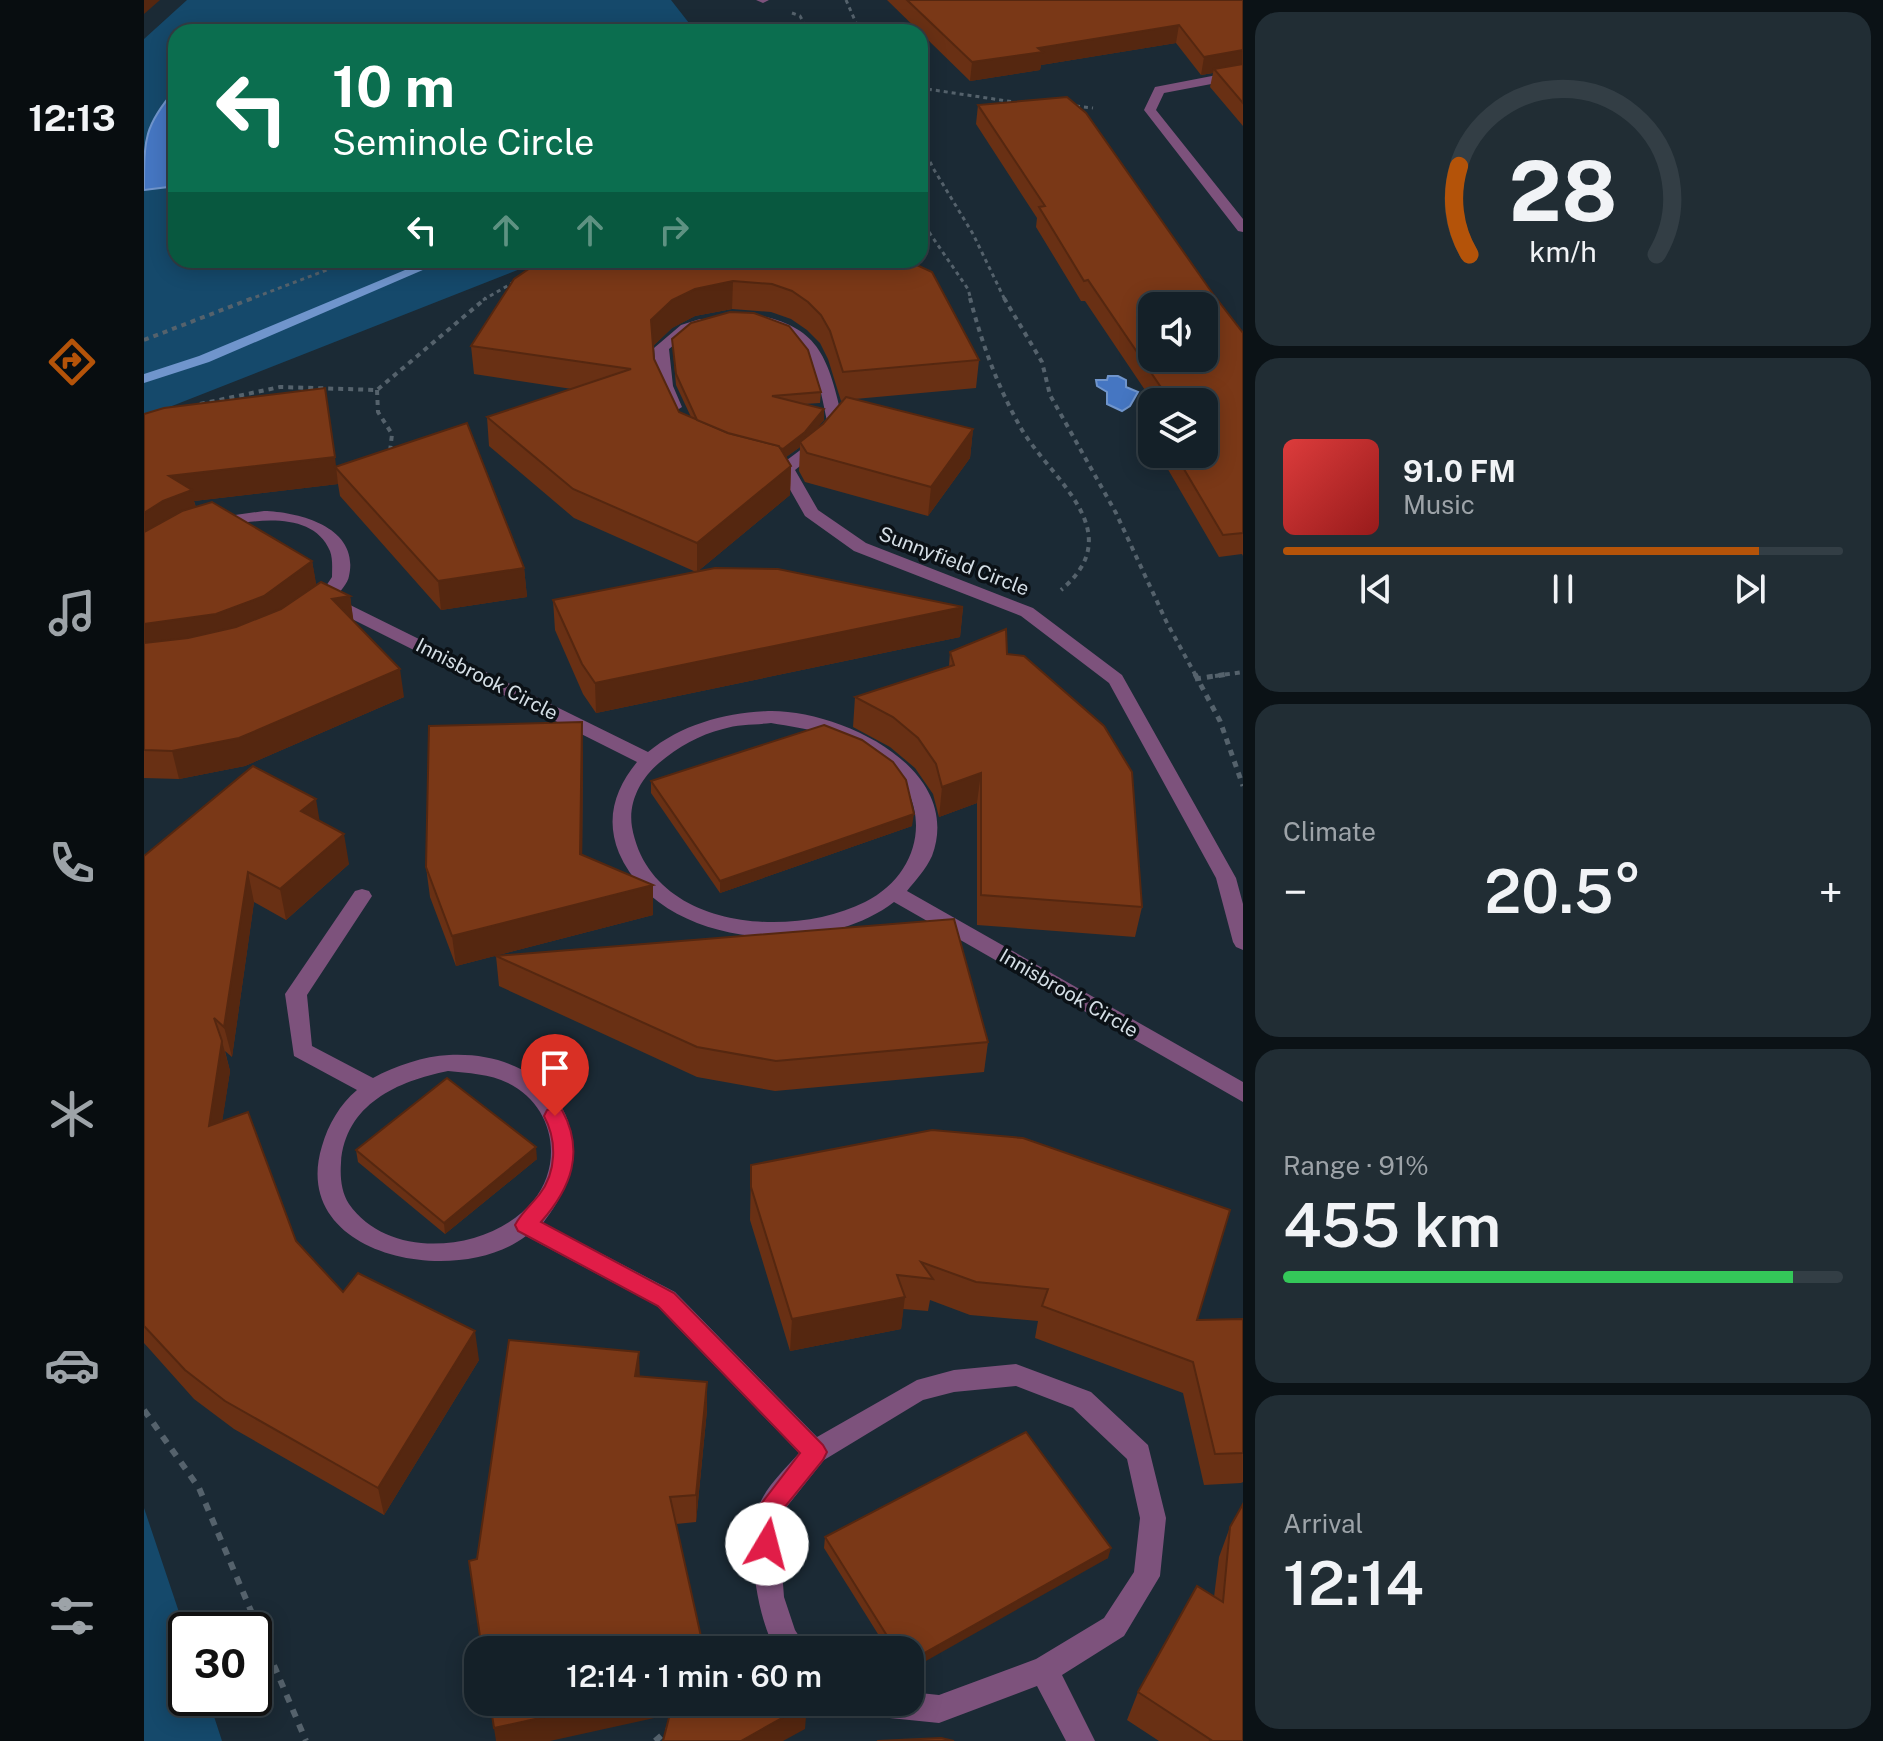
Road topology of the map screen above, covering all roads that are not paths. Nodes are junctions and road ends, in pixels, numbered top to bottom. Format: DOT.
graph roads {
  1 [pos="1243,74"];
  2 [pos="1243,228"];
  3 [pos="682,425"];
  4 [pos="748,459"];
  5 [pos="786,469"];
  6 [pos="195,527"];
  7 [pos="326,599"];
  8 [pos="300,616"];
  9 [pos="648,760"];
  10 [pos="894,893"];
  11 [pos="362,896"];
  12 [pos="1243,942"];
  13 [pos="373,1088"];
  14 [pos="1243,1093"];
  15 [pos="526,1225"];
  16 [pos="815,1452"];
  17 [pos="783,1636"];
  18 [pos="1044,1670"];
  19 [pos="924,1707"];
  20 [pos="1081,1741"];
  1 -- 2 [label="street"];
  3 -- 5 [label="street"];
  4 -- 5 [label="street"];
  5 -- 12 [label="street, Sunnyfield Circle"];
  6 -- 7 [label="street"];
  7 -- 8 [label="street"];
  7 -- 9 [label="street, Innisbrook Circle"];
  9 -- 10 [label="street"];
  9 -- 10 [label="street"];
  10 -- 14 [label="street, Innisbrook Circle"];
  11 -- 13 [label="street"];
  13 -- 15 [label="street"];
  13 -- 15 [label="street"];
  15 -- 16 [label="street"];
  16 -- 17 [label="street"];
  16 -- 18 [label="street"];
  18 -- 19 [label="street"];
  18 -- 20 [label="street"];
}
